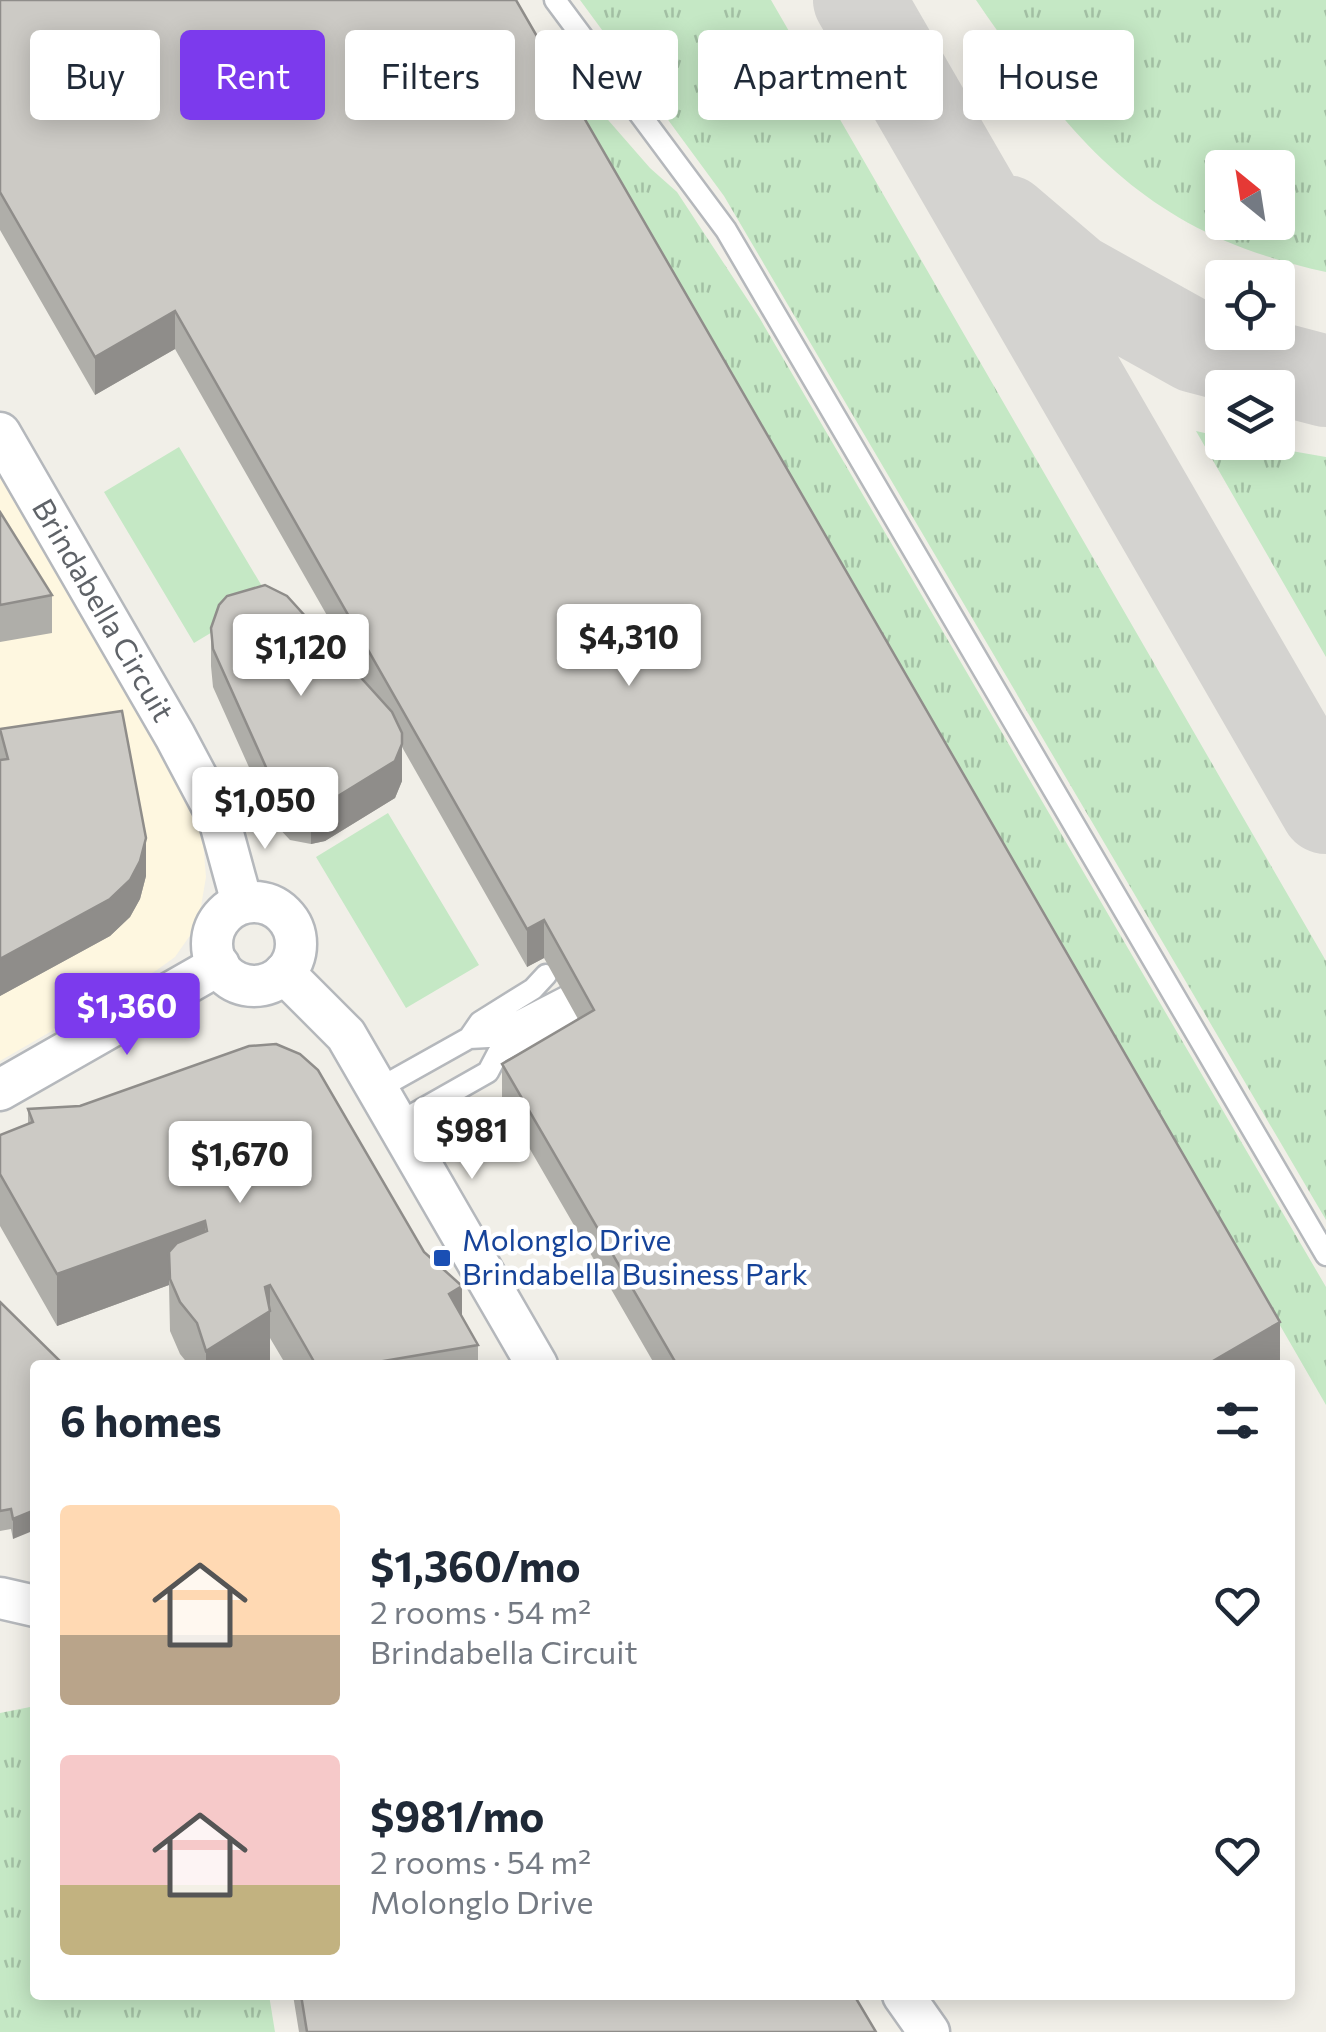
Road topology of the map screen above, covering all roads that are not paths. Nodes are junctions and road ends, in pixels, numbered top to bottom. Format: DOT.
graph roads {
  1 [pos="554,0"];
  2 [pos="0,433"];
  3 [pos="242,903"];
  4 [pos="219,966"];
  5 [pos="284,973"];
  6 [pos="546,975"];
  7 [pos="469,1038"];
  8 [pos="562,1040"];
  9 [pos="488,1072"];
  10 [pos="378,1089"];
  11 [pos="0,1090"];
  12 [pos="398,1124"];
  13 [pos="1326,1255"];
  14 [pos="535,1360"];
  15 [pos="0,1598"];
  16 [pos="30,1605"];
  17 [pos="907,2000"];
  18 [pos="929,2032"];
  1 -- 13 [label="lane"];
  2 -- 3 [label="street, Brindabella Circuit"];
  3 -- 4 [label="street"];
  3 -- 5 [label="street"];
  4 -- 5 [label="street"];
  4 -- 11 [label="street"];
  5 -- 10 [label="street"];
  6 -- 7 [label="lane"];
  7 -- 9 [label="lane"];
  7 -- 10 [label="lane"];
  8 -- 9 [label="lane"];
  9 -- 12 [label="lane"];
  10 -- 12 [label="street"];
  12 -- 14 [label="street"];
  15 -- 16 [label="street"];
  17 -- 18 [label="street"];
}
